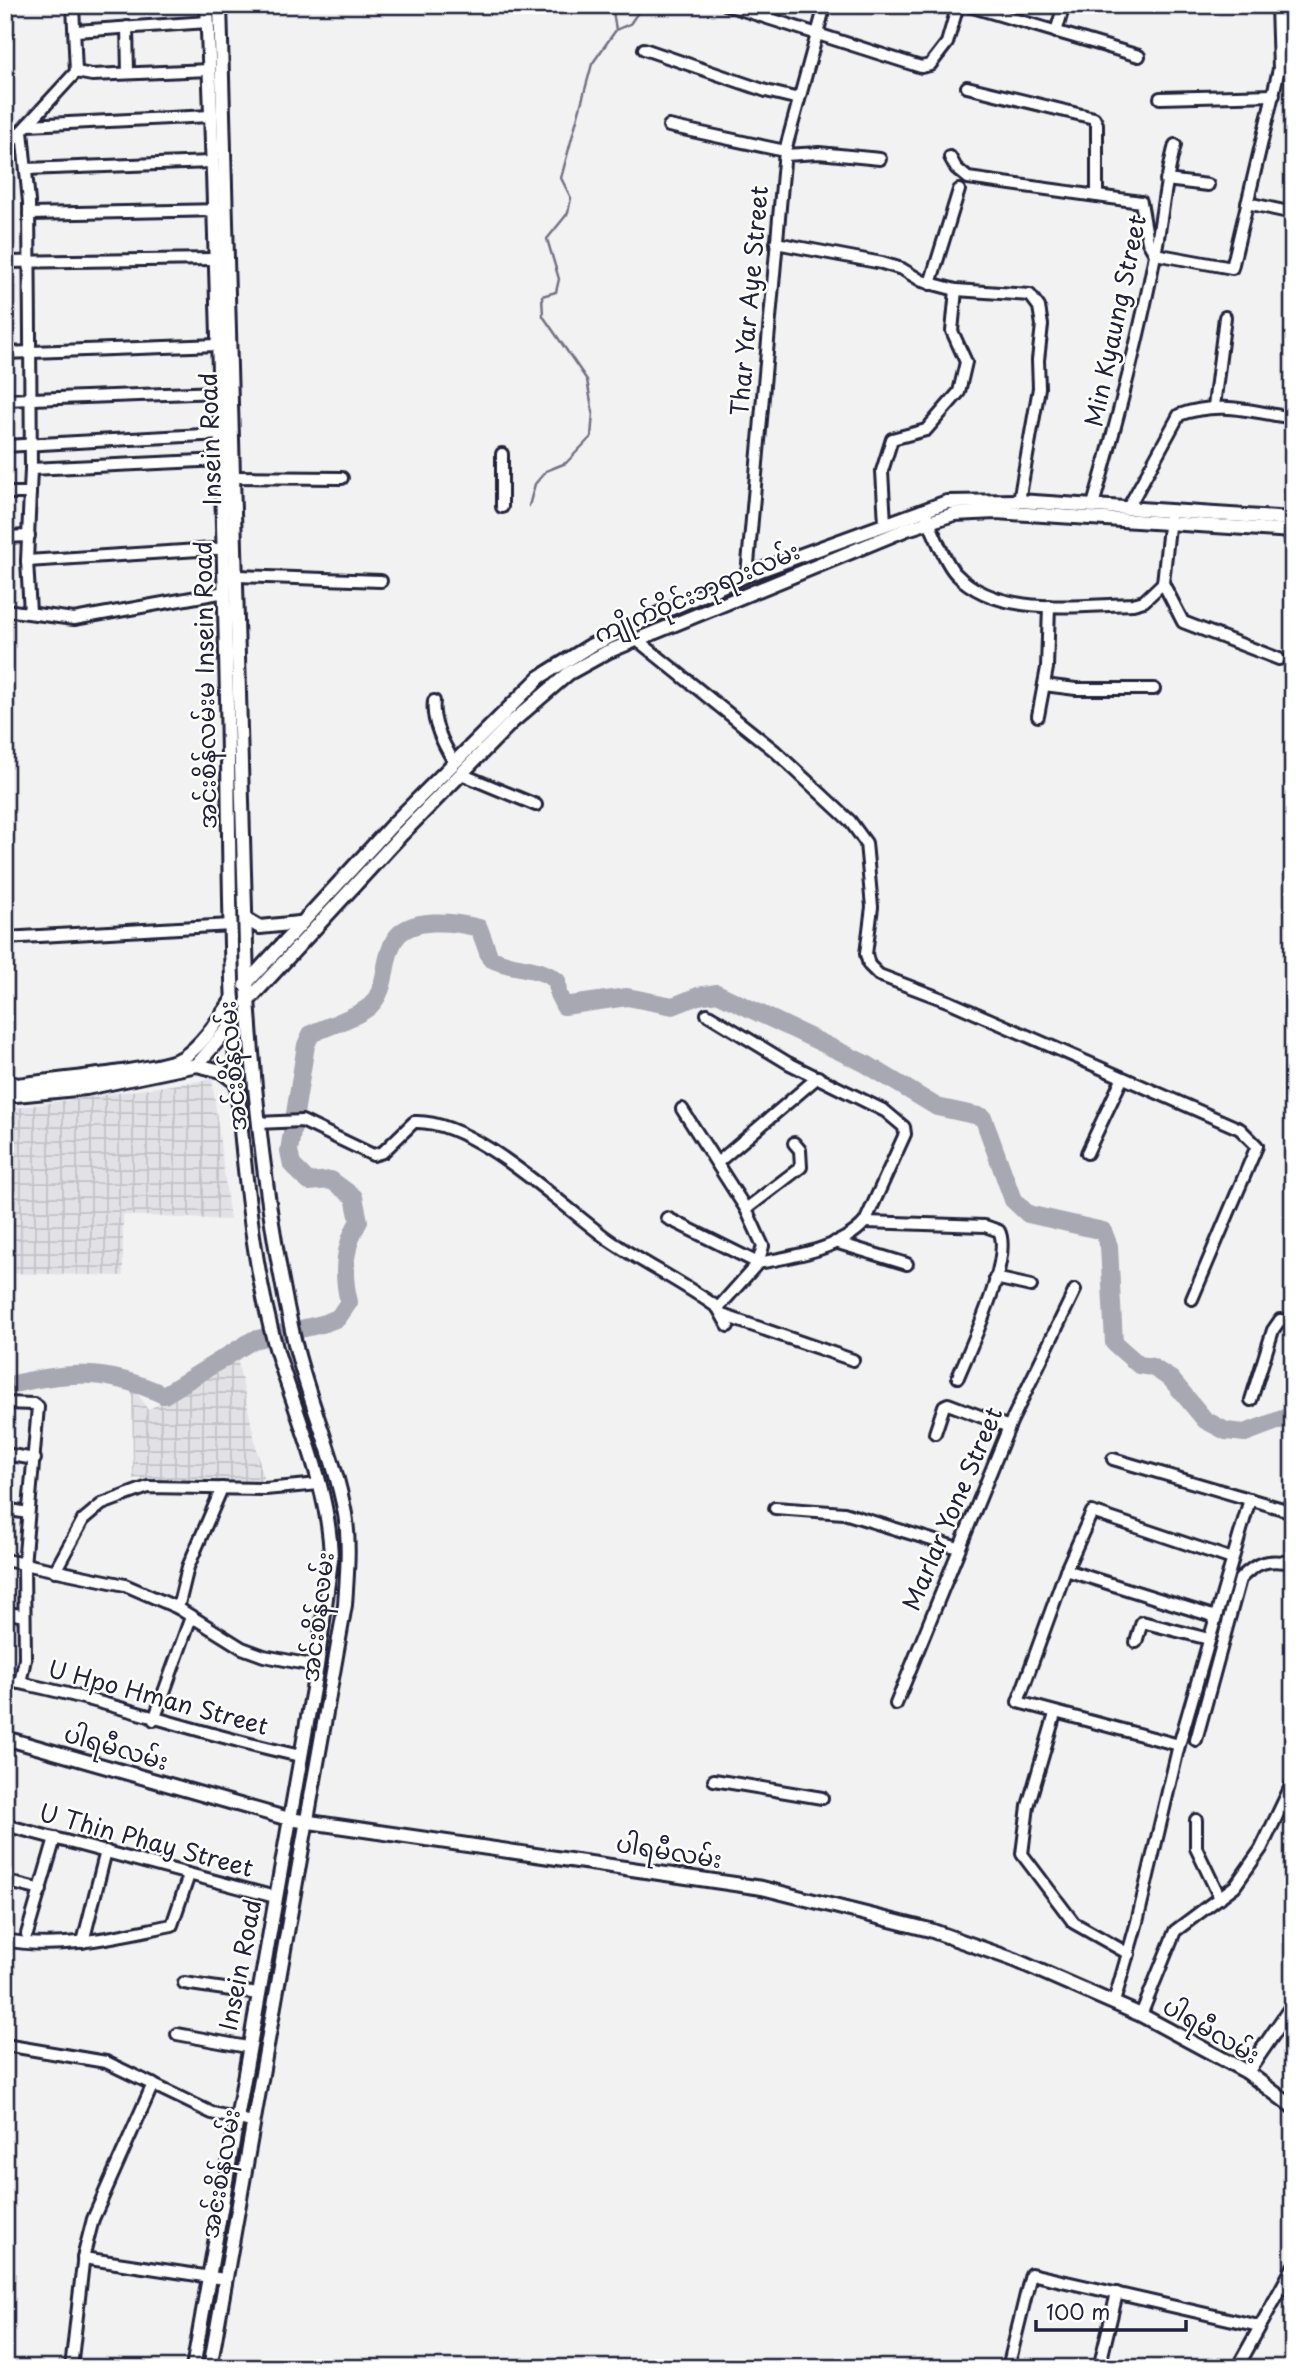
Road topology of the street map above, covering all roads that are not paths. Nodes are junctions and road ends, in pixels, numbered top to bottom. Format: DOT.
graph roads {
  1 [pos="73,5"];
  2 [pos="207,5"];
  3 [pos="220,5"];
  4 [pos="727,5"];
  5 [pos="825,5"];
  6 [pos="958,5"];
  7 [pos="966,5"];
  8 [pos="1064,5"];
  9 [pos="1277,5"];
  10 [pos="208,22"];
  11 [pos="127,27"];
  12 [pos="76,31"];
  13 [pos="1056,32"];
  14 [pos="818,34"];
  15 [pos="644,49"];
  16 [pos="1139,56"];
  17 [pos="1293,64"];
  18 [pos="1279,69"];
  19 [pos="209,70"];
  20 [pos="76,72"];
  21 [pos="128,73"];
  22 [pos="967,87"];
  23 [pos="1274,95"];
  24 [pos="1160,98"];
  25 [pos="799,99"];
  26 [pos="210,116"];
  27 [pos="669,126"];
  28 [pos="25,128"];
  29 [pos="1175,145"];
  30 [pos="5,149"];
  31 [pos="785,153"];
  32 [pos="950,157"];
  33 [pos="880,159"];
  34 [pos="211,162"];
  35 [pos="26,169"];
  36 [pos="1166,180"];
  37 [pos="1208,186"];
  38 [pos="959,190"];
  39 [pos="1097,196"];
  40 [pos="1247,203"];
  41 [pos="212,209"];
  42 [pos="226,210"];
  43 [pos="29,214"];
  44 [pos="1293,214"];
  45 [pos="776,243"];
  46 [pos="1155,254"];
  47 [pos="214,260"];
  48 [pos="5,262"];
  49 [pos="29,263"];
  50 [pos="930,284"];
  51 [pos="956,290"];
  52 [pos="1225,317"];
  53 [pos="218,345"];
  54 [pos="31,352"];
  55 [pos="5,353"];
  56 [pos="219,392"];
  57 [pos="5,400"];
  58 [pos="31,400"];
  59 [pos="1214,406"];
  60 [pos="1293,418"];
  61 [pos="221,434"];
  62 [pos="30,445"];
  63 [pos="5,446"];
  64 [pos="502,454"];
  65 [pos="222,460"];
  66 [pos="31,469"];
  67 [pos="227,477"];
  68 [pos="342,478"];
  69 [pos="5,493"];
  70 [pos="30,493"];
  71 [pos="1019,501"];
  72 [pos="1093,505"];
  73 [pos="502,507"];
  74 [pos="924,508"];
  75 [pos="1128,508"];
  76 [pos="1170,517"];
  77 [pos="1090,518"];
  78 [pos="1293,519"];
  79 [pos="929,522"];
  80 [pos="885,523"];
  81 [pos="1293,531"];
  82 [pos="29,536"];
  83 [pos="5,537"];
  84 [pos="230,548"];
  85 [pos="27,561"];
  86 [pos="747,575"];
  87 [pos="238,576"];
  88 [pos="382,581"];
  89 [pos="1163,583"];
  90 [pos="755,589"];
  91 [pos="225,592"];
  92 [pos="1049,606"];
  93 [pos="5,610"];
  94 [pos="30,612"];
  95 [pos="623,629"];
  96 [pos="636,640"];
  97 [pos="1279,659"];
  98 [pos="1044,685"];
  99 [pos="1154,689"];
  100 [pos="434,701"];
  101 [pos="1038,716"];
  102 [pos="454,762"];
  103 [pos="461,774"];
  104 [pos="536,805"];
  105 [pos="246,919"];
  106 [pos="299,923"];
  107 [pos="232,925"];
  108 [pos="5,938"];
  109 [pos="247,982"];
  110 [pos="248,1000"];
  111 [pos="232,1001"];
  112 [pos="707,1014"];
  113 [pos="232,1025"];
  114 [pos="197,1065"];
  115 [pos="818,1077"];
  116 [pos="1122,1080"];
  117 [pos="5,1081"];
  118 [pos="237,1083"];
  119 [pos="5,1092"];
  120 [pos="682,1109"];
  121 [pos="258,1123"];
  122 [pos="794,1143"];
  123 [pos="1087,1153"];
  124 [pos="717,1163"];
  125 [pos="747,1209"];
  126 [pos="667,1218"];
  127 [pos="865,1222"];
  128 [pos="835,1242"];
  129 [pos="758,1263"];
  130 [pos="907,1264"];
  131 [pos="995,1278"];
  132 [pos="1031,1286"];
  133 [pos="1075,1290"];
  134 [pos="1192,1298"];
  135 [pos="724,1317"];
  136 [pos="1293,1321"];
  137 [pos="853,1360"];
  138 [pos="958,1377"];
  139 [pos="1251,1400"];
  140 [pos="5,1403"];
  141 [pos="1009,1427"];
  142 [pos="935,1433"];
  143 [pos="327,1450"];
  144 [pos="5,1454"];
  145 [pos="309,1455"];
  146 [pos="35,1459"];
  147 [pos="1113,1459"];
  148 [pos="318,1484"];
  149 [pos="222,1488"];
  150 [pos="1250,1499"];
  151 [pos="775,1508"];
  152 [pos="5,1509"];
  153 [pos="1293,1512"];
  154 [pos="28,1513"];
  155 [pos="958,1548"];
  156 [pos="1232,1559"];
  157 [pos="5,1560"];
  158 [pos="1293,1563"];
  159 [pos="23,1565"];
  160 [pos="1066,1570"];
  161 [pos="55,1571"];
  162 [pos="178,1608"];
  163 [pos="5,1612"];
  164 [pos="24,1616"];
  165 [pos="191,1617"];
  166 [pos="1216,1617"];
  167 [pos="1209,1639"];
  168 [pos="1136,1642"];
  169 [pos="317,1666"];
  170 [pos="5,1681"];
  171 [pos="20,1683"];
  172 [pos="896,1704"];
  173 [pos="1055,1714"];
  174 [pos="154,1720"];
  175 [pos="5,1738"];
  176 [pos="1196,1740"];
  177 [pos="1179,1745"];
  178 [pos="301,1756"];
  179 [pos="715,1780"];
  180 [pos="1293,1782"];
  181 [pos="822,1798"];
  182 [pos="289,1818"];
  183 [pos="307,1819"];
  184 [pos="1196,1820"];
  185 [pos="5,1825"];
  186 [pos="55,1838"];
  187 [pos="106,1851"];
  188 [pos="189,1875"];
  189 [pos="5,1881"];
  190 [pos="41,1890"];
  191 [pos="275,1897"];
  192 [pos="1220,1898"];
  193 [pos="27,1934"];
  194 [pos="5,1940"];
  195 [pos="83,1942"];
  196 [pos="1129,1954"];
  197 [pos="184,1983"];
  198 [pos="258,1994"];
  199 [pos="1114,2002"];
  200 [pos="1293,2005"];
  201 [pos="1141,2015"];
  202 [pos="177,2034"];
  203 [pos="5,2045"];
  204 [pos="247,2047"];
  205 [pos="1247,2073"];
  206 [pos="153,2084"];
  207 [pos="1293,2107"];
  208 [pos="236,2118"];
  209 [pos="252,2122"];
  210 [pos="83,2258"];
  211 [pos="1293,2267"];
  212 [pos="208,2277"];
  213 [pos="224,2279"];
  214 [pos="1117,2293"];
  215 [pos="1259,2326"];
  216 [pos="71,2368"];
  217 [pos="193,2368"];
  218 [pos="210,2368"];
  219 [pos="1008,2368"];
  220 [pos="1099,2368"];
  221 [pos="1237,2368"];
  1 -- 12 [label="street"];
  2 -- 10 [label="main road, Insein Road"];
  3 -- 42 [label="main road, Insein Road"];
  4 -- 14 [label="street"];
  5 -- 14 [label="street, Thar Yar Aye Street"];
  6 -- 14 [label="street"];
  7 -- 13 [label="street"];
  8 -- 13 [label="street"];
  9 -- 18 [label="street"];
  10 -- 11 [label="street"];
  10 -- 19 [label="main road, Insein Road"];
  11 -- 12 [label="street"];
  11 -- 21 [label="street"];
  12 -- 20 [label="street"];
  13 -- 16 [label="street"];
  14 -- 25 [label="street, Thar Yar Aye Street"];
  15 -- 25 [label="street"];
  17 -- 18 [label="street"];
  18 -- 23 [label="street"];
  19 -- 21 [label="street"];
  19 -- 26 [label="main road, Insein Road"];
  20 -- 21 [label="street"];
  20 -- 28 [label="street"];
  22 -- 39 [label="street"];
  23 -- 24 [label="street"];
  23 -- 40 [label="street"];
  25 -- 31 [label="street, Thar Yar Aye Street"];
  26 -- 28 [label="street"];
  26 -- 34 [label="main road, Insein Road"];
  27 -- 31 [label="street"];
  28 -- 30 [label="street"];
  28 -- 35 [label="street"];
  29 -- 36 [label="street, Min Kyaung Street"];
  31 -- 33 [label="street"];
  31 -- 45 [label="street, Thar Yar Aye Street"];
  32 -- 39 [label="street"];
  34 -- 35 [label="street"];
  34 -- 41 [label="main road, Insein Road"];
  35 -- 43 [label="street"];
  36 -- 37 [label="street"];
  36 -- 46 [label="street, Min Kyaung Street"];
  38 -- 50 [label="street"];
  39 -- 46 [label="street"];
  40 -- 44 [label="street"];
  40 -- 46 [label="street"];
  41 -- 42 [label="street"];
  41 -- 43 [label="street"];
  41 -- 47 [label="main road, Insein Road"];
  42 -- 67 [label="main road, Insein Road"];
  43 -- 49 [label="street"];
  45 -- 50 [label="street"];
  45 -- 86 [label="street, Thar Yar Aye Street"];
  46 -- 72 [label="street, Min Kyaung Street"];
  47 -- 49 [label="street"];
  47 -- 53 [label="main road, Insein Road"];
  48 -- 49 [label="street"];
  49 -- 54 [label="street"];
  50 -- 51 [label="street"];
  51 -- 71 [label="street"];
  51 -- 80 [label="street"];
  52 -- 59 [label="street"];
  53 -- 54 [label="street"];
  53 -- 56 [label="main road, Insein Road"];
  54 -- 55 [label="street"];
  54 -- 58 [label="street"];
  56 -- 58 [label="street"];
  56 -- 61 [label="main road, Insein Road"];
  57 -- 58 [label="street"];
  58 -- 62 [label="street"];
  59 -- 60 [label="street"];
  59 -- 75 [label="street"];
  61 -- 62 [label="street"];
  61 -- 65 [label="main road, အင်းစိန်လမ်းမ Insein Road"];
  62 -- 63 [label="street"];
  62 -- 66 [label="street"];
  64 -- 73 [label="street"];
  65 -- 66 [label="street"];
  65 -- 67 [label="main road, အင်းစိန်လမ်းမ Insein Road"];
  66 -- 70 [label="street"];
  67 -- 68 [label="street"];
  67 -- 84 [label="main road, အင်းစိန်လမ်းမ Insein Road"];
  69 -- 70 [label="street"];
  70 -- 82 [label="street"];
  71 -- 72 [label="main road, ကျိုက်ဝိုင်းဘုရားလမ်း"];
  71 -- 74 [label="main road, ကျိုက်ဝိုင်းဘုရားလမ်း"];
  72 -- 75 [label="main road, ကျိုက်ဝိုင်းဘုရားလမ်း"];
  72 -- 77 [label="main road"];
  74 -- 79 [label="street"];
  74 -- 80 [label="main road, ကျိုက်ဝိုင်းဘုရားလမ်း"];
  75 -- 76 [label="main road, ကျိုက်ဝိုင်းဘုရားလမ်း"];
  76 -- 77 [label="main road, ကျိုက်ဝိုင်းဘုရားလမ်း"];
  76 -- 78 [label="main road, ကျိုက်ဝိုင်းဘုရားလမ်း"];
  76 -- 81 [label="main road, ကျိုက်ဝိုင်းဘုရားလမ်း"];
  76 -- 89 [label="street"];
  77 -- 79 [label="main road, ကျိုက်ဝိုင်းဘုရားလမ်း"];
  79 -- 90 [label="main road, ကျိုက်ဝိုင်းဘုရားလမ်း"];
  79 -- 92 [label="street"];
  80 -- 86 [label="main road, ကျိုက်ဝိုင်းဘုရားလမ်း"];
  82 -- 83 [label="street"];
  82 -- 85 [label="street"];
  84 -- 85 [label="street"];
  84 -- 87 [label="main road"];
  84 -- 91 [label="main road, အင်းစိန်လမ်းမ Insein Road"];
  85 -- 94 [label="street"];
  86 -- 90 [label="main road"];
  86 -- 95 [label="main road, ကျိုက်ဝိုင်းဘုရားလမ်း"];
  87 -- 88 [label="street"];
  87 -- 105 [label="main road, အင်းစိန်လမ်း"];
  89 -- 92 [label="street"];
  89 -- 97 [label="street"];
  90 -- 96 [label="main road, ကျိုက်ဝိုင်းဘုရားလမ်း"];
  91 -- 94 [label="street"];
  91 -- 107 [label="main road, အင်းစိန်လမ်းမ Insein Road"];
  92 -- 98 [label="street"];
  93 -- 94 [label="street"];
  95 -- 96 [label="street"];
  95 -- 102 [label="main road, ကျိုက်ဝိုင်းဘုရားလမ်း"];
  96 -- 103 [label="main road, ကျိုက်ဝိုင်းဘုရားလမ်း"];
  96 -- 116 [label="street"];
  98 -- 99 [label="street"];
  98 -- 101 [label="street"];
  100 -- 102 [label="street"];
  102 -- 106 [label="main road, ကျိုက်ဝိုင်းဘုရားလမ်း"];
  103 -- 104 [label="street"];
  103 -- 110 [label="main road, ကျိုက်ဝိုင်းဘုရားလမ်း"];
  105 -- 106 [label="main road"];
  105 -- 109 [label="main road, အင်းစိန်လမ်း"];
  106 -- 109 [label="main road, ကျိုက်ဝိုင်းဘုရားလမ်း"];
  107 -- 108 [label="street"];
  107 -- 111 [label="main road"];
  109 -- 110 [label="main road, အင်းစိန်လမ်း"];
  109 -- 111 [label="main road, ကျိုက်ဝိုင်းဘုရားလမ်း"];
  110 -- 113 [label="main road, ကျိုက်ဝိုင်းဘုရားလမ်း"];
  110 -- 121 [label="main road, အင်းစိန်လမ်း"];
  111 -- 113 [label="main road, အင်းစိန်လမ်း"];
  111 -- 117 [label="main road, ကျိုက်ဝိုင်းဘုရားလမ်း"];
  112 -- 115 [label="street"];
  113 -- 114 [label="main road, ကျိုက်ဝိုင်းဘုရားလမ်း"];
  113 -- 118 [label="main road, အင်းစိန်လမ်း"];
  114 -- 118 [label="main road"];
  114 -- 119 [label="main road"];
  115 -- 124 [label="street"];
  115 -- 127 [label="street"];
  116 -- 123 [label="street"];
  116 -- 134 [label="street"];
  118 -- 145 [label="main road, အင်းစိန်လမ်း"];
  120 -- 124 [label="street"];
  121 -- 135 [label="street"];
  121 -- 143 [label="main road, အင်းစိန်လမ်း"];
  122 -- 125 [label="street"];
  124 -- 125 [label="street"];
  125 -- 129 [label="street"];
  126 -- 129 [label="street"];
  127 -- 128 [label="street"];
  127 -- 131 [label="street"];
  128 -- 129 [label="street"];
  128 -- 130 [label="street"];
  129 -- 135 [label="street"];
  131 -- 132 [label="street"];
  131 -- 138 [label="street"];
  133 -- 141 [label="street, Marlar Yone Street"];
  135 -- 137 [label="street"];
  136 -- 139 [label="street"];
  140 -- 146 [label="street"];
  141 -- 142 [label="street"];
  141 -- 155 [label="street, Marlar Yone Street"];
  143 -- 145 [label="main road"];
  143 -- 183 [label="main road, အင်းစိန်လမ်း"];
  144 -- 146 [label="street"];
  145 -- 148 [label="main road, အင်းစိန်လမ်း"];
  146 -- 154 [label="street"];
  147 -- 150 [label="street"];
  148 -- 149 [label="street"];
  148 -- 169 [label="main road, အင်းစိန်လမ်း"];
  149 -- 161 [label="street"];
  149 -- 162 [label="street"];
  150 -- 153 [label="street"];
  150 -- 156 [label="street"];
  151 -- 155 [label="street"];
  152 -- 154 [label="street"];
  154 -- 159 [label="street"];
  155 -- 172 [label="street, Marlar Yone Street"];
  156 -- 160 [label="street"];
  156 -- 166 [label="street"];
  157 -- 159 [label="street"];
  158 -- 176 [label="street"];
  159 -- 161 [label="street"];
  159 -- 164 [label="street"];
  160 -- 166 [label="street"];
  160 -- 173 [label="street"];
  161 -- 162 [label="street"];
  162 -- 165 [label="street"];
  163 -- 164 [label="street"];
  164 -- 171 [label="street"];
  165 -- 169 [label="street"];
  165 -- 174 [label="street"];
  166 -- 167 [label="street"];
  167 -- 168 [label="street"];
  167 -- 177 [label="street"];
  169 -- 178 [label="main road, အင်းစိန်လမ်း"];
  170 -- 171 [label="street, U Hpo Hman Street"];
  171 -- 174 [label="street, U Hpo Hman Street"];
  173 -- 177 [label="street"];
  173 -- 196 [label="street"];
  174 -- 178 [label="street, U Hpo Hman Street"];
  175 -- 182 [label="main road, ပါရမီလမ်း"];
  177 -- 196 [label="street"];
  178 -- 182 [label="main road, အင်းစိန်လမ်း"];
  179 -- 181 [label="street"];
  180 -- 192 [label="street"];
  182 -- 183 [label="main road, ပါရမီလမ်း"];
  182 -- 191 [label="main road, Insein Road"];
  183 -- 199 [label="main road, ပါရမီလမ်း"];
  183 -- 209 [label="main road, အင်းစိန်လမ်း"];
  184 -- 192 [label="street"];
  185 -- 186 [label="street, U Thin Phay Street"];
  186 -- 187 [label="street, U Thin Phay Street"];
  186 -- 190 [label="street"];
  187 -- 188 [label="street, U Thin Phay Street"];
  187 -- 195 [label="street"];
  188 -- 191 [label="street, U Thin Phay Street"];
  188 -- 195 [label="street"];
  189 -- 190 [label="street"];
  190 -- 193 [label="street"];
  191 -- 198 [label="main road, Insein Road"];
  192 -- 201 [label="street"];
  194 -- 195 [label="street"];
  196 -- 199 [label="street"];
  197 -- 198 [label="street"];
  198 -- 204 [label="main road, Insein Road"];
  199 -- 201 [label="main road, ပါရမီလမ်း"];
  200 -- 205 [label="main road"];
  201 -- 205 [label="main road, ပါရမီလမ်း"];
  202 -- 204 [label="street"];
  203 -- 206 [label="street"];
  204 -- 208 [label="main road, Insein Road"];
  205 -- 207 [label="main road, ပါရမီလမ်း"];
  206 -- 208 [label="street"];
  206 -- 210 [label="street"];
  208 -- 209 [label="street"];
  208 -- 212 [label="main road, အင်းစိန်လမ်း"];
  209 -- 213 [label="main road, အင်းစိန်လမ်း"];
  210 -- 212 [label="street"];
  210 -- 216 [label="street"];
  211 -- 215 [label="street"];
  212 -- 213 [label="street"];
  212 -- 217 [label="main road, အင်းစိန်လမ်း"];
  213 -- 218 [label="main road, အင်းစိန်လမ်း"];
  214 -- 215 [label="street"];
  214 -- 219 [label="street"];
  214 -- 220 [label="street"];
  215 -- 221 [label="street"];
}
